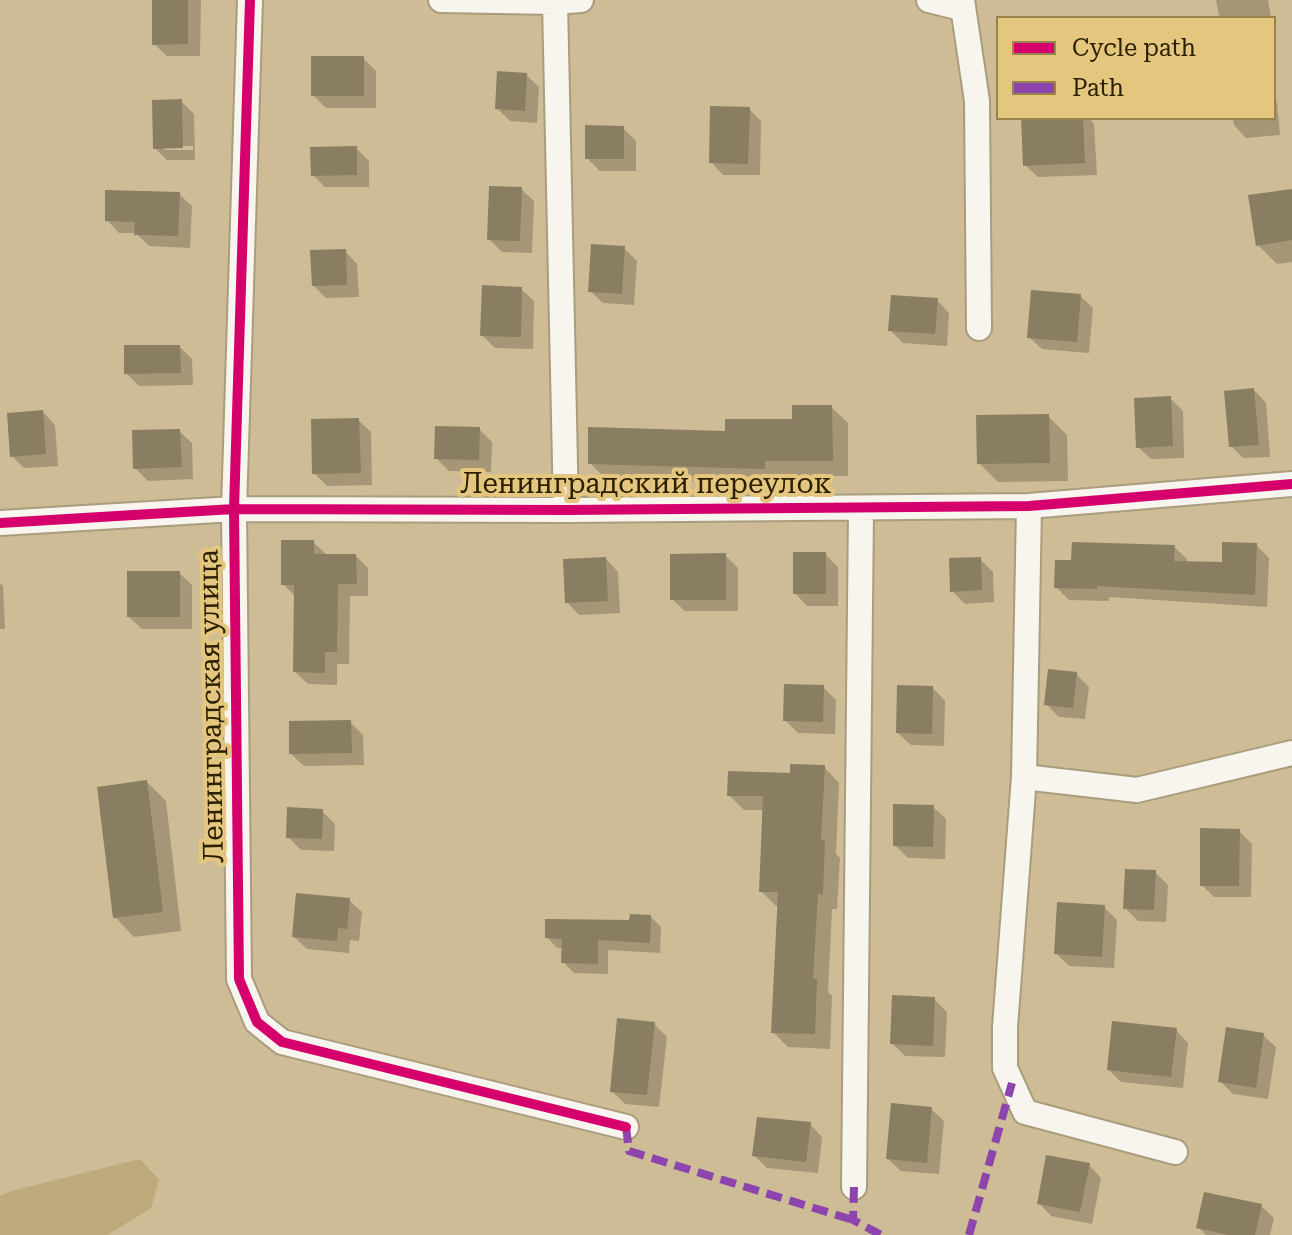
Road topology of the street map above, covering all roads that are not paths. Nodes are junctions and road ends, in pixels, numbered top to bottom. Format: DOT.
graph roads {
  1 [pos="250,0"];
  2 [pos="441,0"];
  3 [pos="581,0"];
  4 [pos="929,0"];
  5 [pos="555,2"];
  6 [pos="962,4"];
  7 [pos="979,328"];
  8 [pos="1292,484"];
  9 [pos="1029,506"];
  10 [pos="234,509"];
  11 [pos="861,509"];
  12 [pos="566,510"];
  13 [pos="0,523"];
  14 [pos="1292,753"];
  15 [pos="1024,777"];
  16 [pos="626,1127"];
  17 [pos="1175,1152"];
  18 [pos="854,1187"];
  1 -- 10 [label="street, Ленинградская улица"];
  2 -- 5 [label="street"];
  3 -- 5 [label="street"];
  4 -- 6 [label="street"];
  5 -- 12 [label="street"];
  6 -- 7 [label="street"];
  8 -- 9 [label="street, Ленинградский переулок"];
  9 -- 11 [label="street, Ленинградский переулок"];
  9 -- 15 [label="street"];
  10 -- 12 [label="street, Ленинградский переулок"];
  10 -- 13 [label="street, Ленинградский переулок"];
  10 -- 16 [label="street, Ленинградская улица"];
  11 -- 12 [label="street, Ленинградский переулок"];
  11 -- 18 [label="street"];
  14 -- 15 [label="street"];
  15 -- 17 [label="street"];
}
